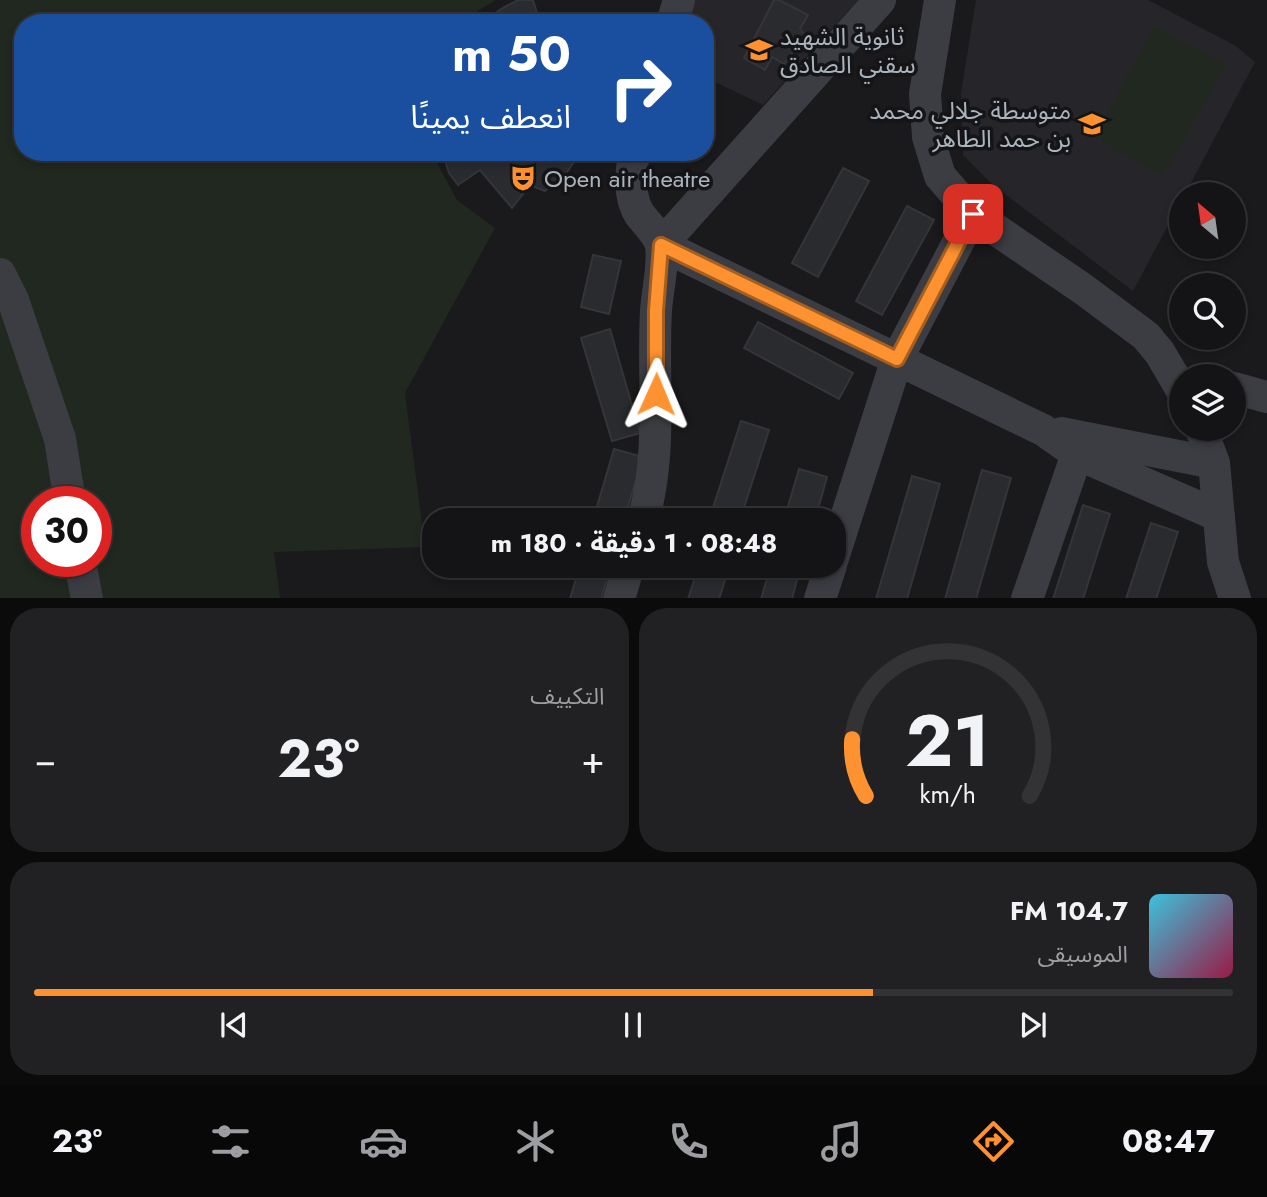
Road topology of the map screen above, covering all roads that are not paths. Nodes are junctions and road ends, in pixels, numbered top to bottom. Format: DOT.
graph roads {
  1 [pos="880,0"];
  2 [pos="940,0"];
  3 [pos="633,161"];
  4 [pos="973,214"];
  5 [pos="661,245"];
  6 [pos="0,274"];
  7 [pos="897,359"];
  8 [pos="1169,365"];
  9 [pos="1246,391"];
  10 [pos="1267,397"];
  11 [pos="1043,430"];
  12 [pos="1206,441"];
  13 [pos="1076,454"];
  14 [pos="1214,463"];
  15 [pos="67,486"];
  16 [pos="647,508"];
  17 [pos="1219,516"];
  18 [pos="846,518"];
  19 [pos="83,577"];
  20 [pos="625,578"];
  21 [pos="827,578"];
  22 [pos="87,598"];
  23 [pos="619,598"];
  24 [pos="820,598"];
  25 [pos="1027,598"];
  26 [pos="1235,598"];
  1 -- 5 [label="street"];
  2 -- 4 [label="street"];
  3 -- 5 [label="street"];
  4 -- 7 [label="street"];
  4 -- 8 [label="street"];
  5 -- 7 [label="street"];
  5 -- 16 [label="street"];
  6 -- 15 [label="street"];
  7 -- 11 [label="street"];
  7 -- 18 [label="street"];
  9 -- 10 [label="street"];
  11 -- 13 [label="street"];
  11 -- 14 [label="street"];
  12 -- 14 [label="street"];
  13 -- 17 [label="street"];
  13 -- 25 [label="street"];
  14 -- 17 [label="street"];
  17 -- 26 [label="street"];
  19 -- 22 [label="street"];
  20 -- 23 [label="street"];
  21 -- 24 [label="street"];
}
